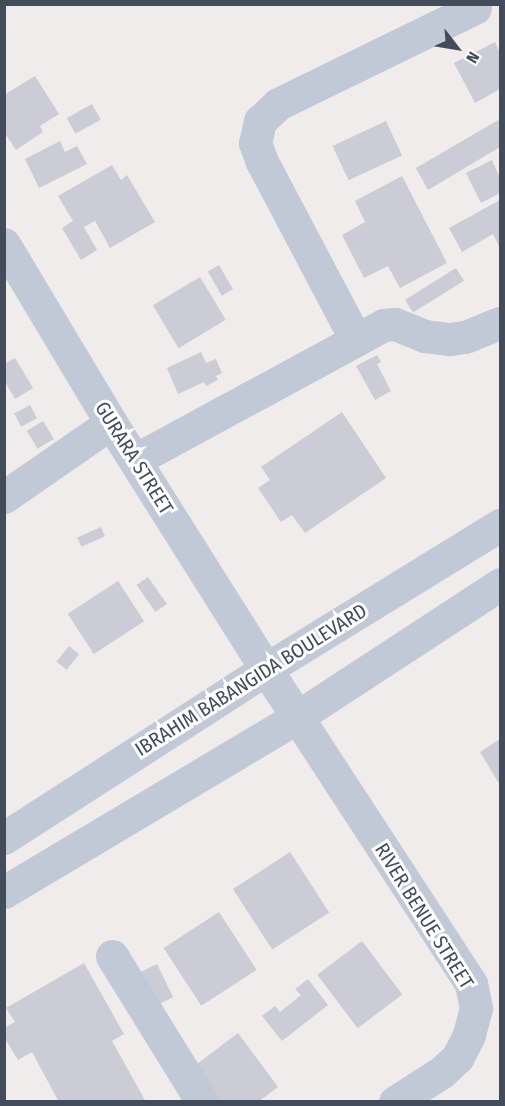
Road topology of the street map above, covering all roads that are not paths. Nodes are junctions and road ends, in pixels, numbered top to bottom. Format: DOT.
graph roads {
  1 [pos="475,8"];
  2 [pos="4,244"];
  3 [pos="501,323"];
  4 [pos="356,340"];
  5 [pos="111,423"];
  6 [pos="135,460"];
  7 [pos="4,497"];
  8 [pos="501,525"];
  9 [pos="501,584"];
  10 [pos="266,669"];
  11 [pos="297,717"];
  12 [pos="4,838"];
  13 [pos="4,892"];
  14 [pos="112,956"];
  15 [pos="202,1101"];
  16 [pos="395,1101"];
  1 -- 4 [label="street"];
  2 -- 5 [label="street, GURARA STREET"];
  3 -- 4 [label="street"];
  4 -- 6 [label="street"];
  5 -- 6 [label="street, GURARA STREET"];
  5 -- 7 [label="street"];
  6 -- 10 [label="street, GURARA STREET"];
  8 -- 10 [label="street, IBRAHIM BABANGIDA BOULEVARD"];
  9 -- 11 [label="street"];
  10 -- 11 [label="street, GURARA STREET"];
  10 -- 12 [label="street, IBRAHIM BABANGIDA BOULEVARD"];
  11 -- 13 [label="street"];
  11 -- 16 [label="street, RIVER BENUE STREET"];
  14 -- 15 [label="street"];
}
